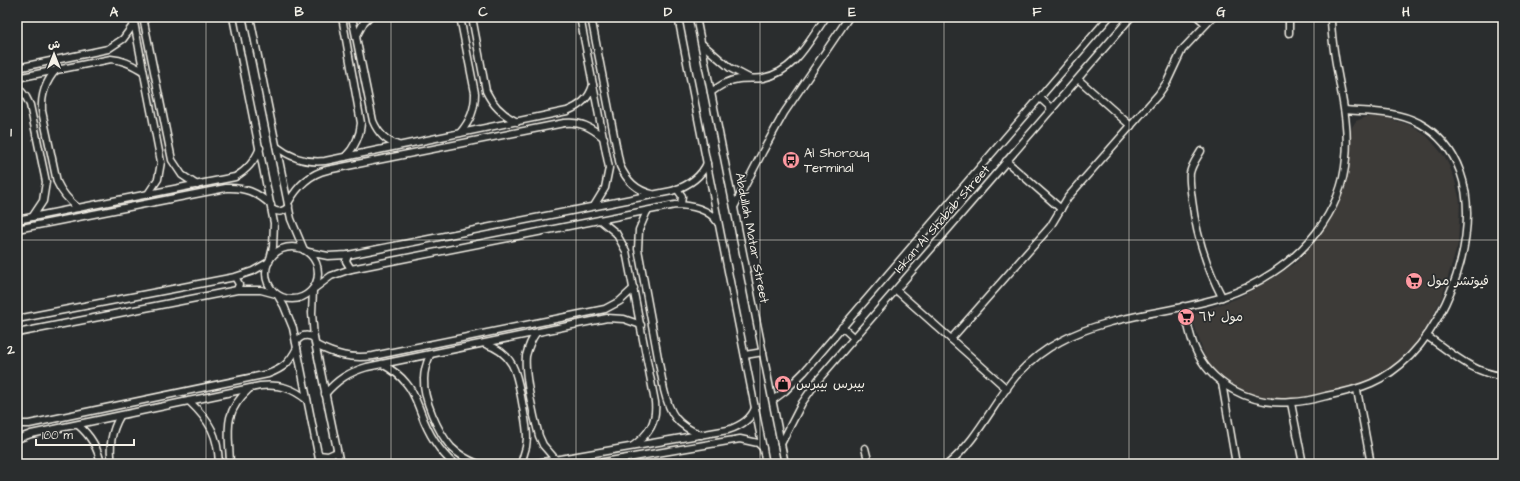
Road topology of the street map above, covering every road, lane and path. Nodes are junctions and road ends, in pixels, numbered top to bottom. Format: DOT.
graph roads {
  1 [pos="133,17"];
  2 [pos="144,17"];
  3 [pos="233,17"];
  4 [pos="250,17"];
  5 [pos="342,17"];
  6 [pos="352,17"];
  7 [pos="369,17"];
  8 [pos="580,17"];
  9 [pos="591,17"];
  10 [pos="678,17"];
  11 [pos="696,17"];
  12 [pos="826,17"];
  13 [pos="849,17"];
  14 [pos="1109,17"];
  15 [pos="1131,17"];
  16 [pos="1198,17"];
  17 [pos="1213,17"];
  18 [pos="1289,17"];
  19 [pos="1330,17"];
  20 [pos="473,19"];
  21 [pos="461,20"];
  22 [pos="134,24"];
  23 [pos="1206,24"];
  24 [pos="1289,34"];
  25 [pos="356,37"];
  26 [pos="702,44"];
  27 [pos="100,52"];
  28 [pos="102,61"];
  29 [pos="17,68"];
  30 [pos="56,70"];
  31 [pos="143,72"];
  32 [pos="17,78"];
  33 [pos="750,78"];
  34 [pos="1078,78"];
  35 [pos="593,85"];
  36 [pos="17,86"];
  37 [pos="486,91"];
  38 [pos="711,92"];
  39 [pos="475,93"];
  40 [pos="1040,98"];
  41 [pos="1052,109"];
  42 [pos="1345,110"];
  43 [pos="42,111"];
  44 [pos="567,111"];
  45 [pos="32,112"];
  46 [pos="373,121"];
  47 [pos="517,122"];
  48 [pos="569,122"];
  49 [pos="361,123"];
  50 [pos="1131,126"];
  51 [pos="460,133"];
  52 [pos="443,137"];
  53 [pos="604,138"];
  54 [pos="167,140"];
  55 [pos="157,142"];
  56 [pos="400,145"];
  57 [pos="446,146"];
  58 [pos="277,147"];
  59 [pos="260,148"];
  60 [pos="1201,151"];
  61 [pos="345,157"];
  62 [pos="320,161"];
  63 [pos="1006,161"];
  64 [pos="707,163"];
  65 [pos="620,166"];
  66 [pos="609,168"];
  67 [pos="54,171"];
  68 [pos="322,171"];
  69 [pos="44,173"];
  70 [pos="224,179"];
  71 [pos="197,185"];
  72 [pos="226,188"];
  73 [pos="678,189"];
  74 [pos="148,194"];
  75 [pos="654,195"];
  76 [pos="288,205"];
  77 [pos="681,205"];
  78 [pos="594,206"];
  79 [pos="271,207"];
  80 [pos="78,208"];
  81 [pos="734,208"];
  82 [pos="1061,209"];
  83 [pos="647,211"];
  84 [pos="33,216"];
  85 [pos="17,220"];
  86 [pos="600,220"];
  87 [pos="719,224"];
  88 [pos="486,228"];
  89 [pos="17,230"];
  90 [pos="489,242"];
  91 [pos="306,251"];
  92 [pos="348,255"];
  93 [pos="269,260"];
  94 [pos="639,260"];
  95 [pos="629,262"];
  96 [pos="351,269"];
  97 [pos="235,276"];
  98 [pos="634,288"];
  99 [pos="314,289"];
  100 [pos="237,290"];
  101 [pos="896,290"];
  102 [pos="277,295"];
  103 [pos="1222,297"];
  104 [pos="86,306"];
  105 [pos="1183,306"];
  106 [pos="605,309"];
  107 [pos="607,318"];
  108 [pos="17,319"];
  109 [pos="89,319"];
  110 [pos="641,325"];
  111 [pos="842,327"];
  112 [pos="536,333"];
  113 [pos="17,334"];
  114 [pos="1427,336"];
  115 [pos="314,338"];
  116 [pos="854,338"];
  117 [pos="951,339"];
  118 [pos="483,344"];
  119 [pos="297,345"];
  120 [pos="316,345"];
  121 [pos="763,352"];
  122 [pos="430,355"];
  123 [pos="745,355"];
  124 [pos="365,357"];
  125 [pos="382,364"];
  126 [pos="367,367"];
  127 [pos="527,372"];
  128 [pos="517,373"];
  129 [pos="268,374"];
  130 [pos="1503,376"];
  131 [pos="1222,383"];
  132 [pos="269,385"];
  133 [pos="249,388"];
  134 [pos="1007,389"];
  135 [pos="664,390"];
  136 [pos="1358,390"];
  137 [pos="654,392"];
  138 [pos="325,394"];
  139 [pos="427,398"];
  140 [pos="307,400"];
  141 [pos="772,400"];
  142 [pos="138,401"];
  143 [pos="189,401"];
  144 [pos="416,401"];
  145 [pos="1291,402"];
  146 [pos="755,408"];
  147 [pos="140,412"];
  148 [pos="120,416"];
  149 [pos="17,424"];
  150 [pos="29,424"];
  151 [pos="78,425"];
  152 [pos="536,427"];
  153 [pos="527,429"];
  154 [pos="728,430"];
  155 [pos="227,432"];
  156 [pos="31,434"];
  157 [pos="215,434"];
  158 [pos="701,435"];
  159 [pos="17,439"];
  160 [pos="731,440"];
  161 [pos="781,444"];
  162 [pos="633,446"];
  163 [pos="763,448"];
  164 [pos="865,448"];
  165 [pos="337,452"];
  166 [pos="111,455"];
  167 [pos="319,455"];
  168 [pos="579,456"];
  169 [pos="556,460"];
  170 [pos="100,461"];
  171 [pos="112,464"];
  172 [pos="219,464"];
  173 [pos="230,464"];
  174 [pos="320,464"];
  175 [pos="340,464"];
  176 [pos="454,464"];
  177 [pos="478,464"];
  178 [pos="521,464"];
  179 [pos="531,464"];
  180 [pos="581,464"];
  181 [pos="592,464"];
  182 [pos="766,464"];
  183 [pos="785,464"];
  184 [pos="869,464"];
  185 [pos="948,464"];
  186 [pos="1236,464"];
  187 [pos="1303,464"];
  188 [pos="1371,464"];
  1 -- 22 [label="street"];
  2 -- 54 [label="street"];
  3 -- 59 [label="street"];
  4 -- 58 [label="street"];
  5 -- 49 [label="street"];
  6 -- 25 [label="street"];
  7 -- 25 [label="street"];
  8 -- 35 [label="street"];
  9 -- 65 [label="street"];
  10 -- 64 [label="street"];
  11 -- 26 [label="street, Abdullah Matar Street"];
  12 -- 33 [label="street"];
  13 -- 81 [label="street"];
  14 -- 40 [label="street, Iskan Al Shabab Street"];
  15 -- 34 [label="street, Iskan Al Shabab Street"];
  16 -- 23 [label="street"];
  17 -- 23 [label="street"];
  18 -- 24 [label="street"];
  19 -- 42 [label="street"];
  20 -- 21 [label="street"];
  20 -- 37 [label="street"];
  21 -- 39 [label="street"];
  22 -- 27 [label="street"];
  22 -- 31 [label="street"];
  23 -- 50 [label="street"];
  25 -- 46 [label="street"];
  26 -- 33 [label="street"];
  26 -- 38 [label="street, Abdullah Matar Street"];
  27 -- 28 [label="street"];
  27 -- 29 [label="street"];
  28 -- 30 [label="street"];
  28 -- 31 [label="street"];
  30 -- 32 [label="street"];
  30 -- 43 [label="street"];
  31 -- 55 [label="street"];
  33 -- 38 [label="street"];
  34 -- 41 [label="street, Iskan Al Shabab Street"];
  34 -- 50 [label="street"];
  35 -- 44 [label="street"];
  35 -- 53 [label="street"];
  36 -- 45 [label="street"];
  37 -- 39 [label="street"];
  37 -- 47 [label="street"];
  38 -- 81 [label="street, Abdullah Matar Street"];
  39 -- 51 [label="street"];
  40 -- 41 [label="street"];
  40 -- 111 [label="street, Iskan Al Shabab Street"];
  41 -- 63 [label="street, Iskan Al Shabab Street"];
  42 -- 103 [label="street"];
  42 -- 114 [label="street"];
  43 -- 45 [label="street"];
  43 -- 67 [label="street"];
  44 -- 47 [label="street"];
  44 -- 48 [label="street"];
  45 -- 69 [label="street"];
  46 -- 49 [label="street"];
  46 -- 56 [label="street"];
  47 -- 51 [label="street"];
  48 -- 53 [label="street"];
  48 -- 57 [label="street"];
  49 -- 61 [label="street"];
  50 -- 82 [label="street"];
  51 -- 52 [label="street"];
  52 -- 56 [label="street"];
  52 -- 57 [label="street"];
  53 -- 66 [label="street"];
  54 -- 55 [label="street"];
  54 -- 71 [label="street"];
  55 -- 74 [label="street"];
  56 -- 61 [label="street"];
  57 -- 68 [label="street"];
  58 -- 62 [label="street"];
  58 -- 76 [label="street"];
  59 -- 70 [label="street"];
  59 -- 79 [label="street"];
  60 -- 103 [label="street"];
  61 -- 62 [label="street"];
  62 -- 68 [label="street"];
  63 -- 82 [label="street"];
  63 -- 101 [label="street, Iskan Al Shabab Street"];
  64 -- 73 [label="street"];
  64 -- 87 [label="street"];
  65 -- 66 [label="street"];
  65 -- 75 [label="street"];
  66 -- 78 [label="street"];
  67 -- 69 [label="street"];
  67 -- 80 [label="street"];
  68 -- 76 [label="street"];
  69 -- 84 [label="street"];
  70 -- 71 [label="street"];
  70 -- 72 [label="street"];
  71 -- 74 [label="street"];
  72 -- 79 [label="street"];
  72 -- 89 [label="street"];
  73 -- 75 [label="street"];
  73 -- 77 [label="street"];
  74 -- 80 [label="street"];
  75 -- 78 [label="street"];
  76 -- 79 [label="street"];
  76 -- 91 [label="street"];
  77 -- 83 [label="street"];
  77 -- 87 [label="street"];
  78 -- 88 [label="street"];
  79 -- 93 [label="street"];
  80 -- 84 [label="street"];
  81 -- 121 [label="street, Abdullah Matar Street"];
  82 -- 117 [label="street"];
  83 -- 86 [label="street"];
  83 -- 94 [label="street"];
  84 -- 85 [label="street"];
  86 -- 90 [label="street"];
  86 -- 95 [label="street"];
  87 -- 123 [label="street"];
  88 -- 90 [label="street"];
  88 -- 92 [label="street"];
  90 -- 96 [label="street"];
  91 -- 92 [label="street"];
  91 -- 93 [label="street"];
  91 -- 99 [label="street"];
  92 -- 96 [label="street"];
  93 -- 97 [label="street"];
  93 -- 102 [label="street"];
  94 -- 95 [label="street"];
  94 -- 135 [label="street"];
  95 -- 98 [label="street"];
  96 -- 99 [label="street"];
  97 -- 100 [label="street"];
  97 -- 104 [label="street"];
  98 -- 106 [label="street"];
  98 -- 110 [label="street"];
  99 -- 102 [label="street"];
  99 -- 115 [label="street"];
  100 -- 102 [label="street"];
  100 -- 109 [label="street"];
  101 -- 116 [label="street, Iskan Al Shabab Street"];
  101 -- 117 [label="street"];
  102 -- 119 [label="street"];
  103 -- 105 [label="street"];
  104 -- 108 [label="street"];
  104 -- 109 [label="street"];
  105 -- 131 [label="street"];
  105 -- 134 [label="street"];
  106 -- 107 [label="street"];
  106 -- 124 [label="street"];
  107 -- 110 [label="street"];
  107 -- 112 [label="street"];
  109 -- 113 [label="street"];
  110 -- 137 [label="street"];
  111 -- 116 [label="street"];
  111 -- 141 [label="street, Iskan Al Shabab Street"];
  112 -- 118 [label="street"];
  112 -- 127 [label="street"];
  114 -- 130 [label="street"];
  114 -- 136 [label="street"];
  115 -- 119 [label="street"];
  115 -- 120 [label="street"];
  116 -- 161 [label="street, Iskan Al Shabab Street"];
  117 -- 134 [label="street"];
  118 -- 122 [label="street"];
  118 -- 128 [label="street"];
  119 -- 129 [label="street"];
  119 -- 140 [label="street"];
  120 -- 124 [label="street"];
  120 -- 138 [label="street"];
  121 -- 123 [label="street"];
  121 -- 141 [label="street, Abdullah Matar Street"];
  122 -- 125 [label="street"];
  122 -- 139 [label="street"];
  123 -- 146 [label="street"];
  124 -- 126 [label="street"];
  125 -- 126 [label="street"];
  125 -- 144 [label="street"];
  126 -- 138 [label="street"];
  127 -- 128 [label="street"];
  127 -- 152 [label="street"];
  128 -- 153 [label="street"];
  129 -- 132 [label="street"];
  129 -- 142 [label="street"];
  131 -- 145 [label="street"];
  131 -- 186 [label="street"];
  132 -- 133 [label="street"];
  132 -- 140 [label="street"];
  133 -- 143 [label="street"];
  133 -- 155 [label="street"];
  134 -- 185 [label="street"];
  135 -- 137 [label="street"];
  135 -- 158 [label="street"];
  136 -- 145 [label="street"];
  136 -- 188 [label="street"];
  137 -- 162 [label="street"];
  138 -- 165 [label="street"];
  139 -- 144 [label="street"];
  139 -- 177 [label="street"];
  140 -- 167 [label="street"];
  141 -- 161 [label="street, Abdullah Matar Street"];
  142 -- 147 [label="street"];
  142 -- 150 [label="street"];
  143 -- 147 [label="street"];
  143 -- 157 [label="street"];
  144 -- 176 [label="street"];
  145 -- 187 [label="street"];
  146 -- 154 [label="street"];
  146 -- 163 [label="street"];
  147 -- 148 [label="street"];
  148 -- 151 [label="street"];
  148 -- 166 [label="street"];
  149 -- 150 [label="street"];
  150 -- 156 [label="street"];
  151 -- 156 [label="street"];
  151 -- 170 [label="street"];
  152 -- 153 [label="street"];
  152 -- 169 [label="street"];
  153 -- 178 [label="street"];
  154 -- 158 [label="street"];
  154 -- 160 [label="street"];
  155 -- 157 [label="street"];
  155 -- 173 [label="street"];
  156 -- 159 [label="street"];
  157 -- 172 [label="street"];
  158 -- 162 [label="street"];
  160 -- 163 [label="street"];
  160 -- 181 [label="street"];
  161 -- 183 [label="street, Abdullah Matar Street"];
  162 -- 168 [label="street"];
  163 -- 182 [label="street"];
  164 -- 184 [label="street"];
  165 -- 167 [label="street"];
  165 -- 175 [label="street"];
  166 -- 170 [label="street"];
  166 -- 171 [label="street"];
  167 -- 174 [label="street"];
  168 -- 169 [label="street"];
  168 -- 180 [label="street"];
  169 -- 179 [label="street"];
}
